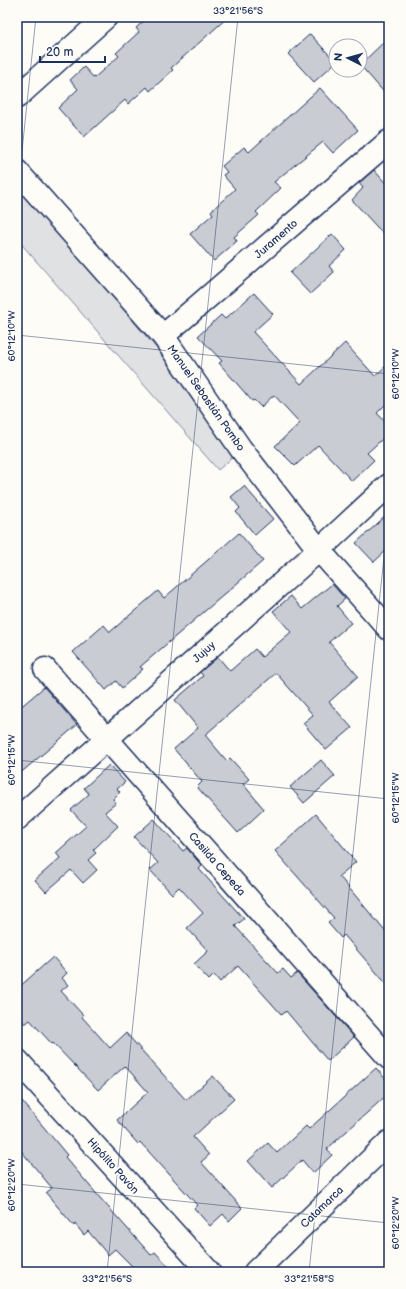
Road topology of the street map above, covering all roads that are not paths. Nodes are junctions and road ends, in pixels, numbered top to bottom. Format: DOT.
graph roads {
  1 [pos="106,17"];
  2 [pos="17,98"];
  3 [pos="389,141"];
  4 [pos="17,172"];
  5 [pos="163,336"];
  6 [pos="389,485"];
  7 [pos="319,550"];
  8 [pos="389,628"];
  9 [pos="45,669"];
  10 [pos="107,738"];
  11 [pos="17,819"];
  12 [pos="389,1058"];
  13 [pos="17,1060"];
  14 [pos="389,1142"];
  15 [pos="209,1272"];
  16 [pos="255,1272"];
  1 -- 2 [label="street"];
  3 -- 5 [label="street, Juramento"];
  4 -- 5 [label="street, Manuel Sebastián Pombo"];
  5 -- 7 [label="street, Manuel Sebastián Pombo"];
  6 -- 7 [label="street, Jujuy"];
  7 -- 8 [label="street, Manuel Sebastián Pombo"];
  7 -- 10 [label="street, Jujuy"];
  9 -- 10 [label="street, Casilda Cepeda"];
  10 -- 11 [label="street, Jujuy"];
  10 -- 12 [label="street, Casilda Cepeda"];
  13 -- 15 [label="street, Hipólito Pavón"];
  14 -- 16 [label="street, Catamarca"];
}
